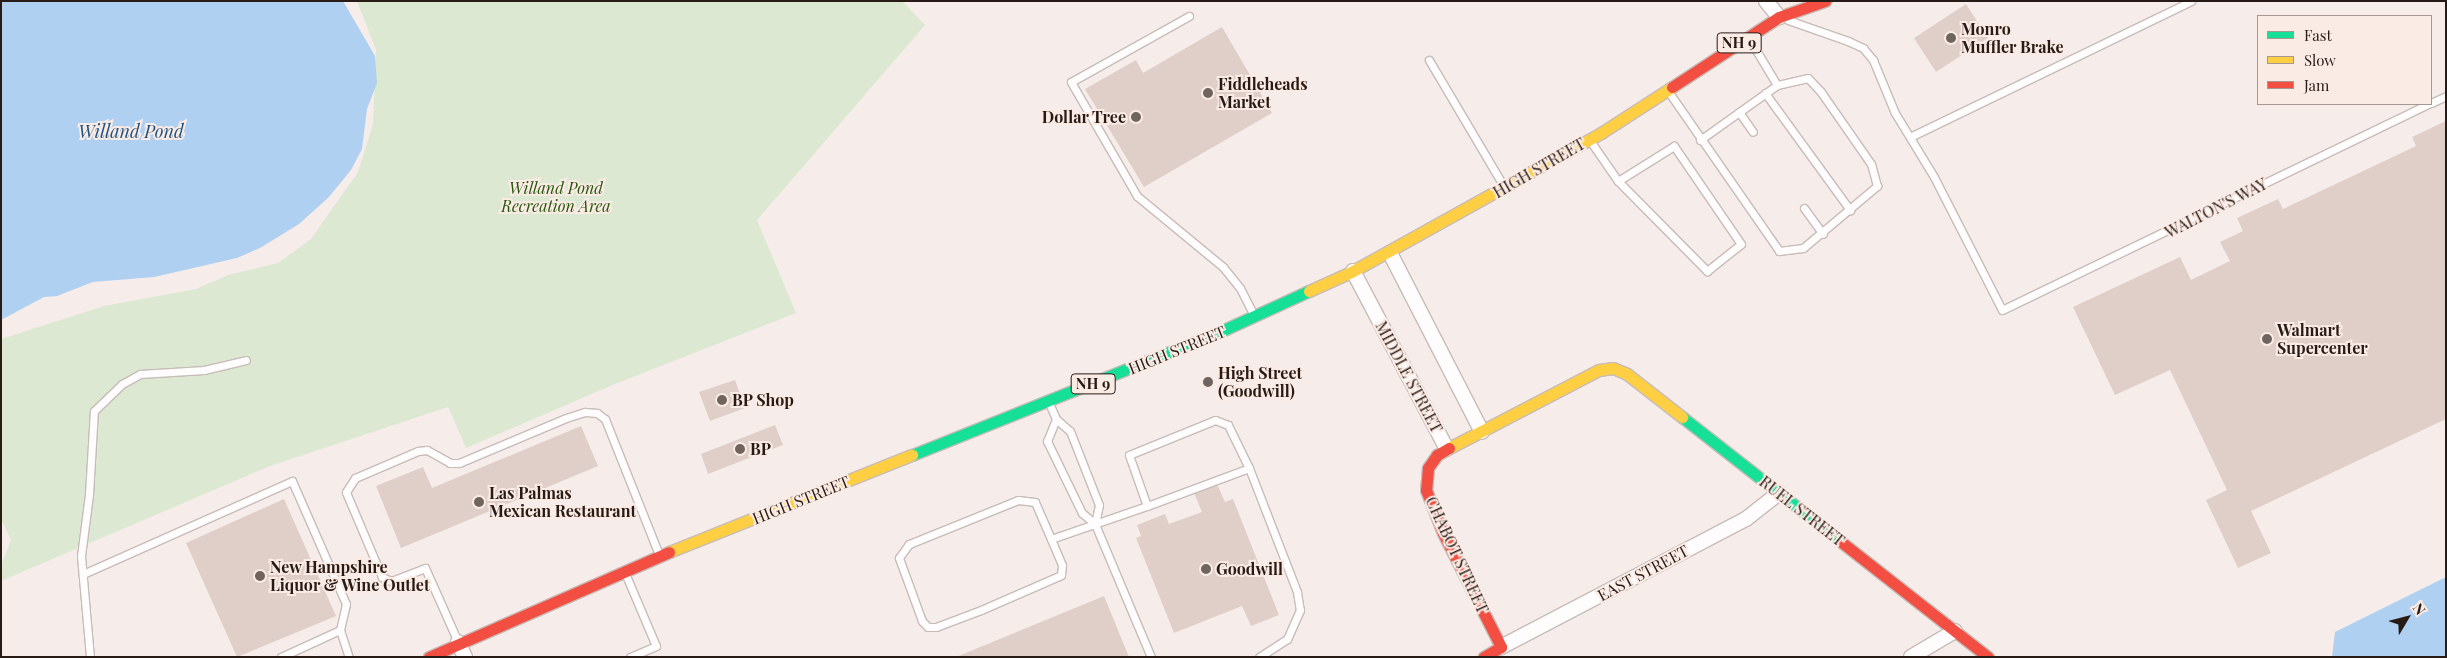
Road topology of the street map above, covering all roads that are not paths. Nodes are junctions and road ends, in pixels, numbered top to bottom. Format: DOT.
graph roads {
  1 [pos="1766,1"];
  2 [pos="1790,1"];
  3 [pos="1825,1"];
  4 [pos="2191,1"];
  5 [pos="1189,16"];
  6 [pos="1779,17"];
  7 [pos="1748,37"];
  8 [pos="1429,60"];
  9 [pos="1777,85"];
  10 [pos="1667,90"];
  11 [pos="1766,93"];
  12 [pos="2446,96"];
  13 [pos="2432,102"];
  14 [pos="2426,105"];
  15 [pos="1739,112"];
  16 [pos="1753,132"];
  17 [pos="1910,137"];
  18 [pos="1589,140"];
  19 [pos="1700,140"];
  20 [pos="1618,181"];
  21 [pos="1505,188"];
  22 [pos="1804,208"];
  23 [pos="1850,210"];
  24 [pos="1823,234"];
  25 [pos="1390,253"];
  26 [pos="1353,271"];
  27 [pos="1255,317"];
  28 [pos="246,360"];
  29 [pos="1613,368"];
  30 [pos="1049,402"];
  31 [pos="1056,419"];
  32 [pos="1482,432"];
  33 [pos="1447,449"];
  34 [pos="1249,468"];
  35 [pos="1780,493"];
  36 [pos="1147,506"];
  37 [pos="1095,524"];
  38 [pos="1052,539"];
  39 [pos="660,556"];
  40 [pos="624,570"];
  41 [pos="83,574"];
  42 [pos="340,630"];
  43 [pos="1954,631"];
  44 [pos="458,642"];
  45 [pos="1501,647"];
  46 [pos="90,657"];
  47 [pos="281,657"];
  48 [pos="349,657"];
  49 [pos="429,657"];
  50 [pos="465,657"];
  51 [pos="630,657"];
  52 [pos="1151,657"];
  53 [pos="1259,657"];
  54 [pos="1484,657"];
  55 [pos="1911,657"];
  56 [pos="1988,657"];
  1 -- 6 [label="street"];
  2 -- 6 [label="main road, HIGH STREET / NH 9"];
  3 -- 6 [label="main road, HIGH STREET / NH 9"];
  4 -- 17 [label="lane"];
  5 -- 27 [label="lane"];
  6 -- 7 [label="main road, HIGH STREET / NH 9"];
  6 -- 17 [label="lane"];
  7 -- 9 [label="lane"];
  7 -- 10 [label="main road, HIGH STREET / NH 9"];
  8 -- 21 [label="lane"];
  9 -- 11 [label="lane"];
  9 -- 23 [label="lane"];
  10 -- 18 [label="main road, HIGH STREET / NH 9"];
  10 -- 19 [label="lane"];
  11 -- 15 [label="lane"];
  11 -- 23 [label="lane"];
  12 -- 13 [label="lane, WALTON'S WAY"];
  14 -- 17 [label="lane, WALTON'S WAY"];
  15 -- 16 [label="lane"];
  15 -- 19 [label="lane"];
  18 -- 20 [label="lane"];
  18 -- 21 [label="main road, HIGH STREET / NH 9"];
  19 -- 24 [label="lane"];
  20 -- 20 [label="lane"];
  21 -- 25 [label="main road, HIGH STREET / NH 9"];
  22 -- 24 [label="lane"];
  23 -- 24 [label="lane"];
  25 -- 26 [label="main road, HIGH STREET / NH 9"];
  25 -- 32 [label="street"];
  26 -- 27 [label="main road, HIGH STREET / NH 9"];
  26 -- 33 [label="street, MIDDLE STREET"];
  27 -- 30 [label="main road, HIGH STREET / NH 9"];
  28 -- 41 [label="lane"];
  29 -- 32 [label="main road, MIDDLE STREET"];
  29 -- 35 [label="main road, RUEL STREET"];
  30 -- 31 [label="lane"];
  30 -- 39 [label="main road, HIGH STREET / NH 9"];
  31 -- 37 [label="lane"];
  31 -- 37 [label="lane"];
  32 -- 33 [label="main road, MIDDLE STREET"];
  33 -- 45 [label="main road, CHABOT STREET"];
  34 -- 36 [label="lane"];
  34 -- 36 [label="lane"];
  34 -- 53 [label="lane"];
  35 -- 43 [label="main road, RUEL STREET"];
  35 -- 45 [label="street, EAST STREET"];
  36 -- 37 [label="lane"];
  37 -- 38 [label="lane"];
  37 -- 52 [label="lane"];
  38 -- 38 [label="lane"];
  39 -- 40 [label="main road, HIGH STREET / NH 9"];
  39 -- 44 [label="lane"];
  40 -- 44 [label="main road, HIGH STREET / NH 9"];
  40 -- 51 [label="lane"];
  41 -- 42 [label="lane"];
  41 -- 46 [label="lane"];
  42 -- 47 [label="lane"];
  42 -- 48 [label="lane"];
  43 -- 55 [label="street"];
  43 -- 56 [label="main road, RUEL STREET"];
  44 -- 49 [label="main road, HIGH STREET / NH 9"];
  44 -- 50 [label="street"];
  45 -- 54 [label="main road"];
}
